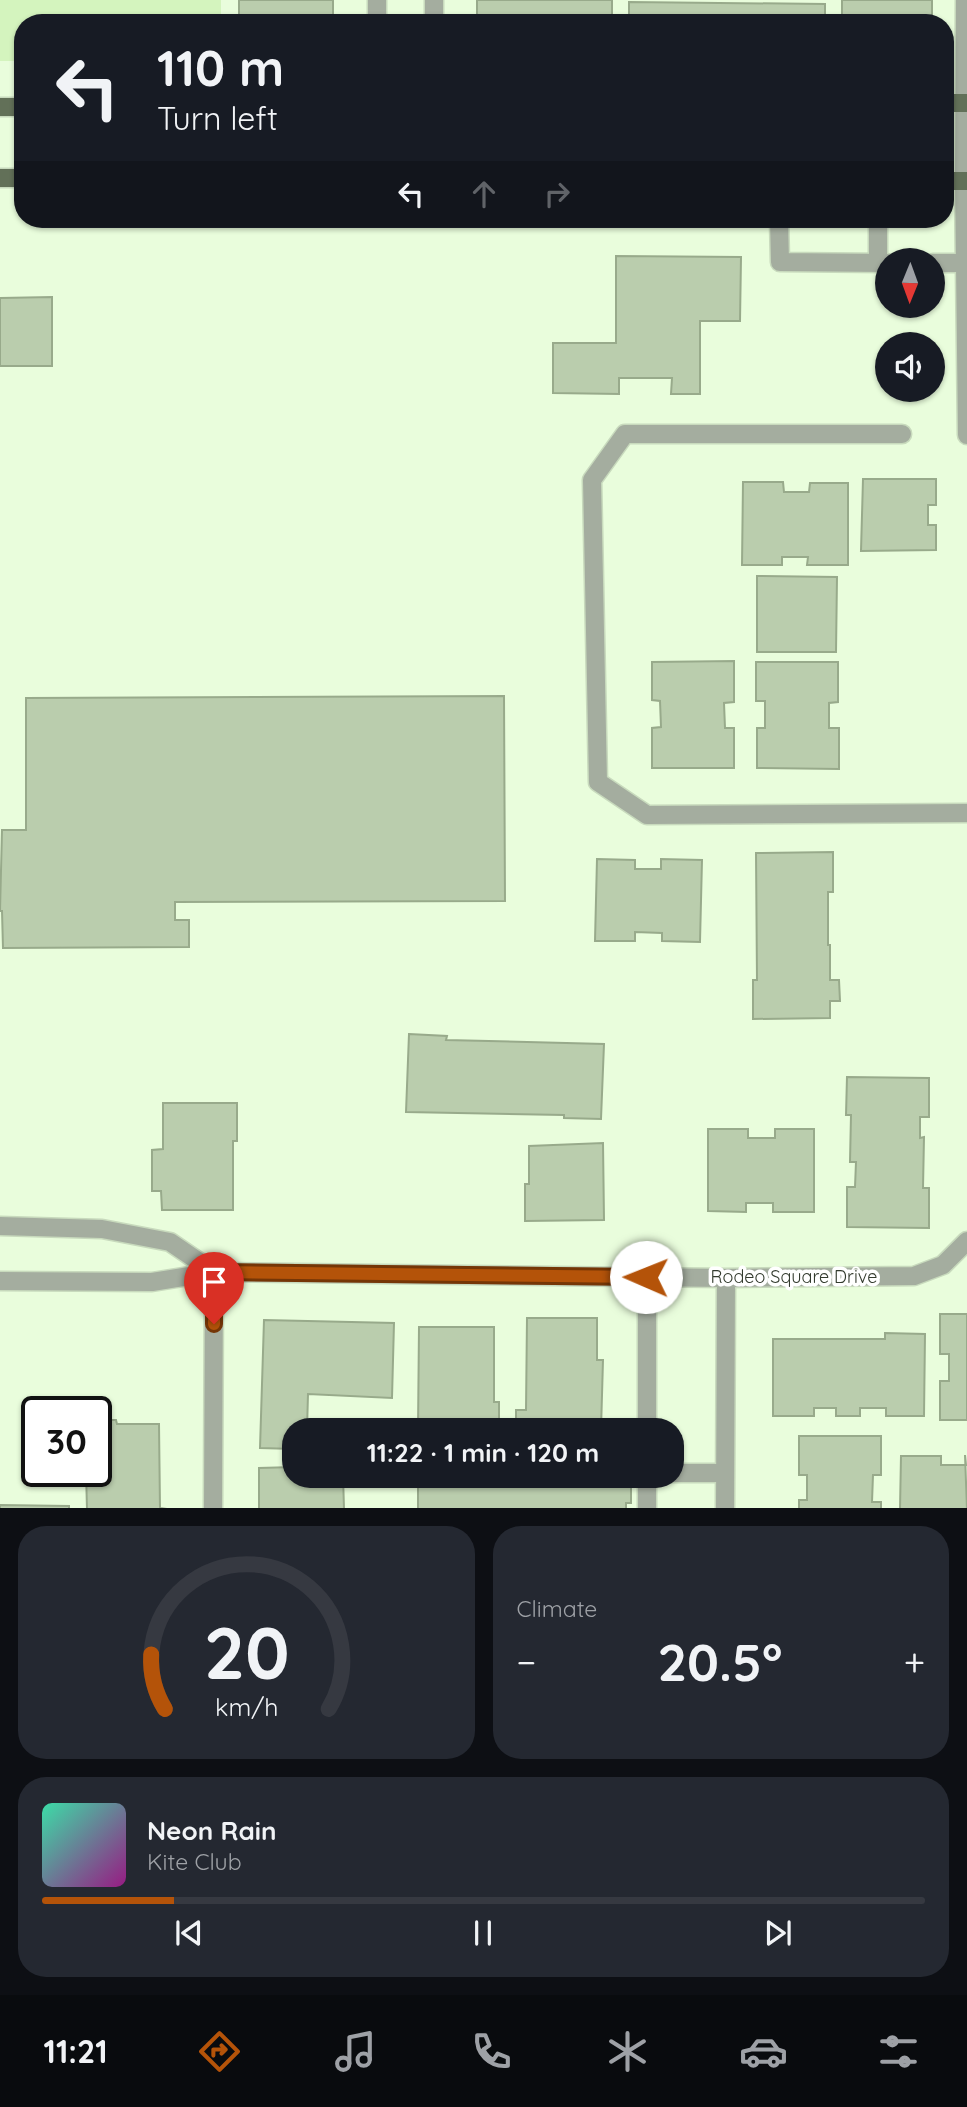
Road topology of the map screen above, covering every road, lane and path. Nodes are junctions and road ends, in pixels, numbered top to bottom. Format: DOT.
graph roads {
  1 [pos="965,0"];
  2 [pos="965,103"];
  3 [pos="965,181"];
  4 [pos="779,228"];
  5 [pos="879,228"];
  6 [pos="881,248"];
  7 [pos="875,263"];
  8 [pos="945,263"];
  9 [pos="965,263"];
  10 [pos="902,434"];
  11 [pos="967,435"];
  12 [pos="967,813"];
  13 [pos="0,1226"];
  14 [pos="967,1241"];
  15 [pos="214,1272"];
  16 [pos="726,1278"];
  17 [pos="0,1281"];
  18 [pos="647,1313"];
  19 [pos="647,1418"];
  20 [pos="684,1473"];
  21 [pos="725,1473"];
  22 [pos="647,1488"];
  23 [pos="213,1508"];
  24 [pos="647,1508"];
  25 [pos="725,1508"];
  1 -- 2 [label="street"];
  2 -- 3 [label="street"];
  3 -- 9 [label="street"];
  4 -- 7 [label="street"];
  5 -- 6 [label="street"];
  8 -- 9 [label="street"];
  9 -- 11 [label="street"];
  10 -- 12 [label="street"];
  13 -- 15 [label="street"];
  14 -- 16 [label="street, Rodeo Square Drive"];
  15 -- 16 [label="street, Rodeo Square Drive"];
  15 -- 17 [label="street, Rodeo Square Drive"];
  15 -- 23 [label="street"];
  16 -- 21 [label="street"];
  18 -- 19 [label="street"];
  20 -- 21 [label="street"];
  21 -- 25 [label="street"];
  22 -- 24 [label="street"];
}
